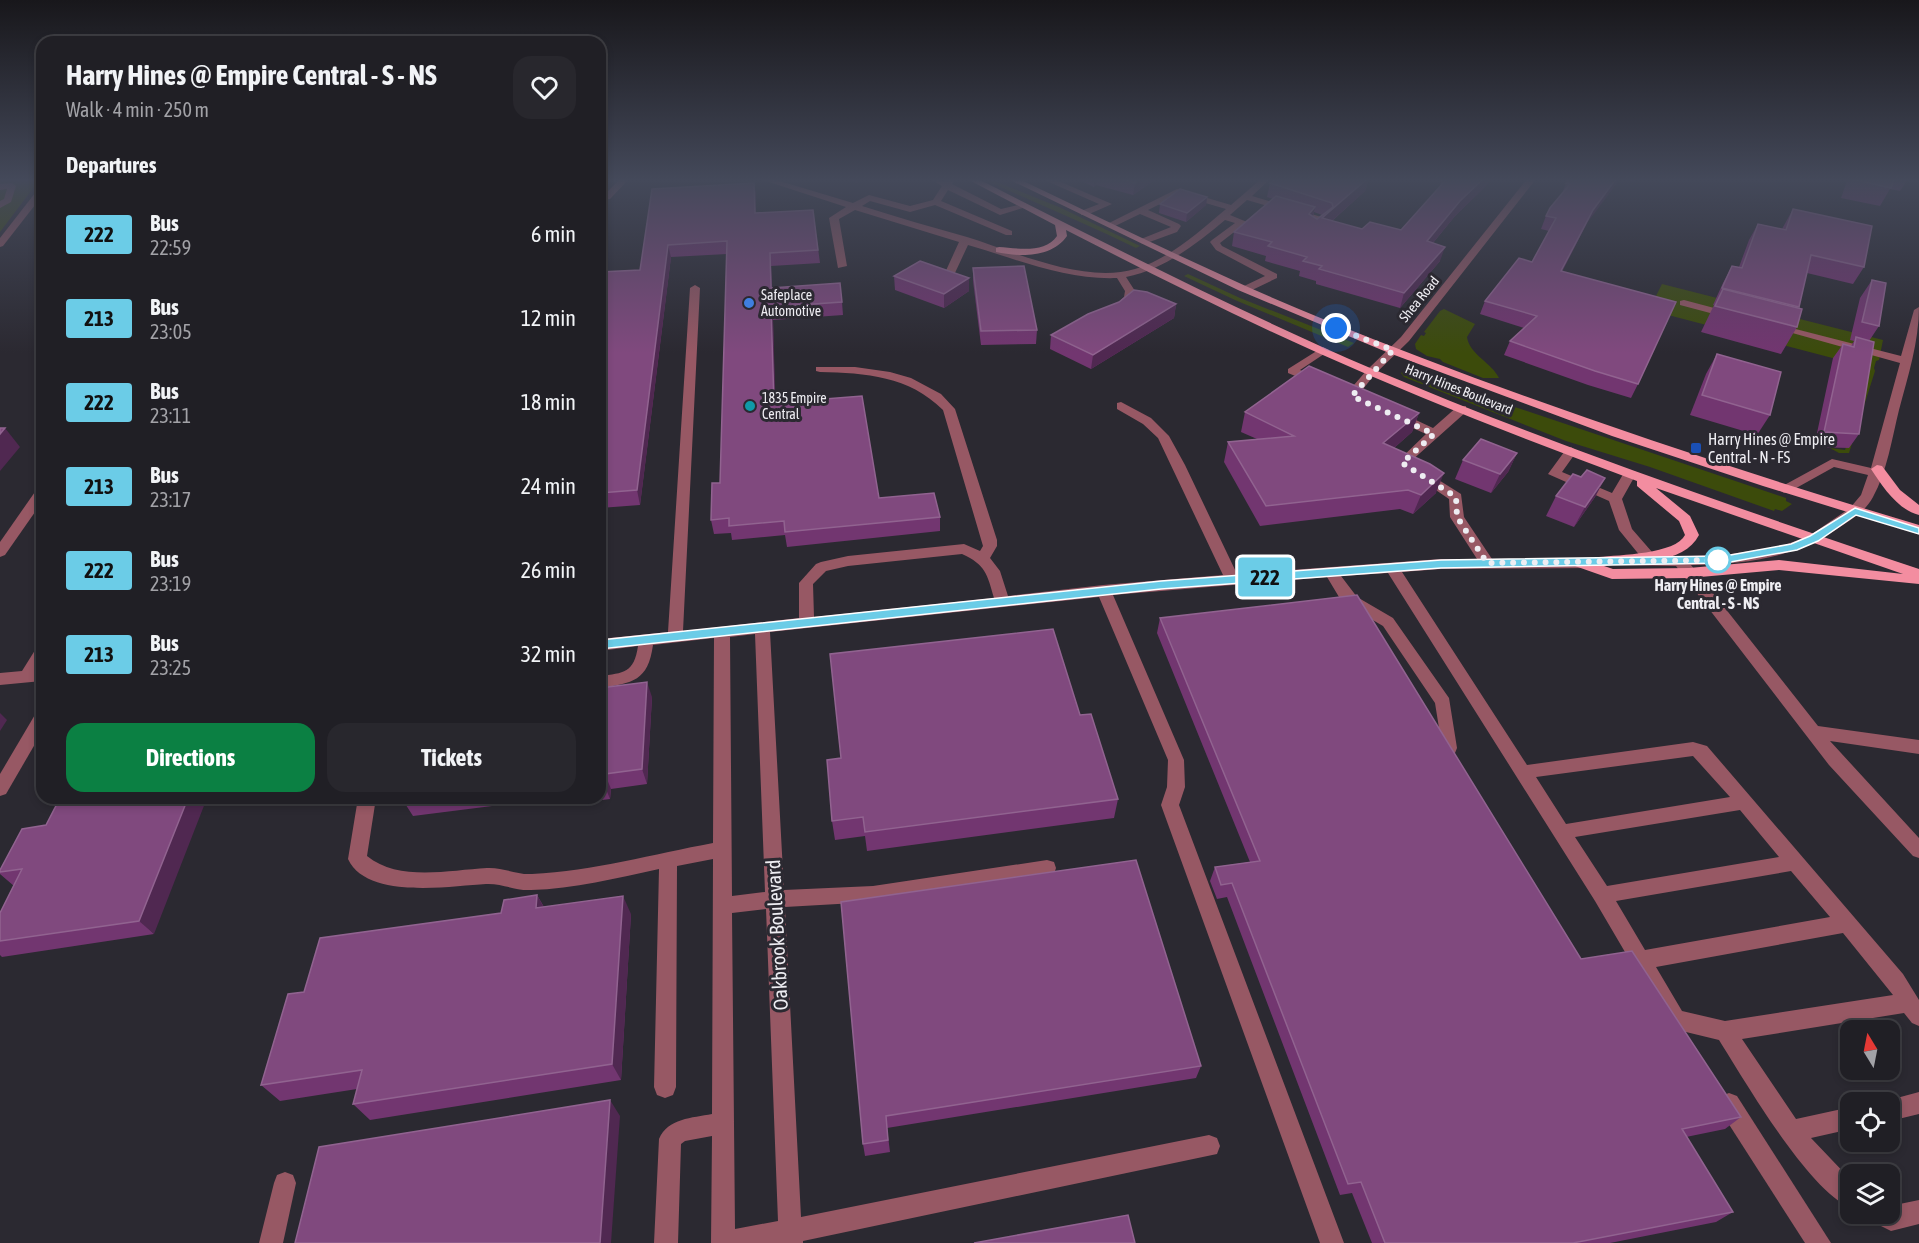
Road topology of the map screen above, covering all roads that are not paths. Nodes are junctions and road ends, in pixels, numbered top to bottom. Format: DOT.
graph roads {
  1 [pos="837,237"];
  2 [pos="955,237"];
  3 [pos="1061,237"];
  4 [pos="1086,237"];
  5 [pos="1136,237"];
  6 [pos="1155,237"];
  7 [pos="1196,237"];
  8 [pos="1222,237"];
  9 [pos="1486,237"];
  10 [pos="1194,239"];
  11 [pos="965,240"];
  12 [pos="1144,241"];
  13 [pos="1217,245"];
  14 [pos="999,250"];
  15 [pos="1172,254"];
  16 [pos="842,266"];
  17 [pos="1148,268"];
  18 [pos="949,275"];
  19 [pos="1120,275"];
  20 [pos="695,288"];
  21 [pos="1246,289"];
  22 [pos="1684,303"];
  23 [pos="1104,314"];
  24 [pos="1918,317"];
  25 [pos="1739,318"];
  26 [pos="1761,323"];
  27 [pos="1323,350"];
  28 [pos="1393,350"];
  29 [pos="1906,361"];
  30 [pos="820,369"];
  31 [pos="1371,372"];
  32 [pos="1121,406"];
  33 [pos="1462,409"];
  34 [pos="1382,410"];
  35 [pos="1434,434"];
  36 [pos="1571,452"];
  37 [pos="1877,471"];
  38 [pos="1630,474"];
  39 [pos="1784,489"];
  40 [pos="1615,499"];
  41 [pos="36,501"];
  42 [pos="1855,511"];
  43 [pos="1919,512"];
  44 [pos="1919,531"];
  45 [pos="1814,539"];
  46 [pos="0,552"];
  47 [pos="1647,555"];
  48 [pos="983,558"];
  49 [pos="1599,562"];
  50 [pos="1487,563"];
  51 [pos="1580,563"];
  52 [pos="1685,567"];
  53 [pos="1392,568"];
  54 [pos="1332,573"];
  55 [pos="1919,574"];
  56 [pos="1232,580"];
  57 [pos="1919,580"];
  58 [pos="1103,590"];
  59 [pos="1002,601"];
  60 [pos="807,622"];
  61 [pos="762,627"];
  62 [pos="722,632"];
  63 [pos="675,638"];
  64 [pos="646,641"];
  65 [pos="606,644"];
  66 [pos="34,676"];
  67 [pos="0,678"];
  68 [pos="606,681"];
  69 [pos="36,727"];
  70 [pos="1813,732"];
  71 [pos="1919,747"];
  72 [pos="1449,748"];
  73 [pos="1524,772"];
  74 [pos="0,789"];
  75 [pos="1744,802"];
  76 [pos="366,804"];
  77 [pos="1562,832"];
  78 [pos="722,849"];
  79 [pos="1919,850"];
  80 [pos="668,861"];
  81 [pos="1795,861"];
  82 [pos="1047,868"];
  83 [pos="1602,895"];
  84 [pos="775,899"];
  85 [pos="723,906"];
  86 [pos="1847,923"];
  87 [pos="1642,960"];
  88 [pos="1913,1009"];
  89 [pos="1676,1020"];
  90 [pos="1725,1032"];
  91 [pos="1690,1044"];
  92 [pos="1716,1083"];
  93 [pos="665,1087"];
  94 [pos="1919,1103"];
  95 [pos="1900,1108"];
  96 [pos="1840,1120"];
  97 [pos="723,1123"];
  98 [pos="1792,1131"];
  99 [pos="1209,1146"];
  100 [pos="285,1183"];
  101 [pos="1840,1187"];
  102 [pos="1919,1212"];
  103 [pos="1900,1217"];
  104 [pos="790,1237"];
  105 [pos="271,1243"];
  106 [pos="666,1243"];
  107 [pos="723,1243"];
  108 [pos="1332,1243"];
  109 [pos="1819,1243"];
  1 -- 16 [label="street"];
  2 -- 11 [label="street"];
  3 -- 14 [label="main road"];
  4 -- 17 [label="main road, Harry Hines Boulevard"];
  5 -- 12 [label="main road, Harry Hines Boulevard"];
  6 -- 12 [label="street"];
  7 -- 10 [label="street"];
  8 -- 13 [label="street"];
  9 -- 28 [label="street, Shea Road"];
  10 -- 13 [label="street"];
  10 -- 15 [label="street"];
  11 -- 14 [label="street"];
  11 -- 18 [label="street"];
  12 -- 15 [label="main road, Harry Hines Boulevard"];
  13 -- 21 [label="street"];
  14 -- 19 [label="street"];
  15 -- 17 [label="street"];
  15 -- 21 [label="main road, Harry Hines Boulevard"];
  17 -- 19 [label="street"];
  17 -- 27 [label="main road, Harry Hines Boulevard"];
  19 -- 23 [label="street"];
  20 -- 63 [label="street"];
  21 -- 28 [label="main road, Harry Hines Boulevard"];
  22 -- 25 [label="street"];
  24 -- 29 [label="street"];
  26 -- 29 [label="street"];
  27 -- 31 [label="main road, Harry Hines Boulevard"];
  27 -- 31 [label="street, Shea Road"];
  28 -- 31 [label="street, Shea Road"];
  28 -- 39 [label="main road, Harry Hines Boulevard"];
  29 -- 37 [label="street"];
  30 -- 48 [label="street"];
  31 -- 33 [label="main road, Harry Hines Boulevard"];
  32 -- 56 [label="street"];
  33 -- 35 [label="street"];
  33 -- 36 [label="main road, Harry Hines Boulevard"];
  34 -- 35 [label="street"];
  35 -- 50 [label="street"];
  36 -- 38 [label="main road, Harry Hines Boulevard"];
  36 -- 40 [label="street"];
  37 -- 39 [label="street"];
  37 -- 42 [label="street"];
  37 -- 43 [label="main road"];
  38 -- 40 [label="street"];
  38 -- 45 [label="main road, Harry Hines Boulevard"];
  38 -- 47 [label="main road"];
  39 -- 42 [label="main road, Harry Hines Boulevard"];
  40 -- 47 [label="street"];
  41 -- 46 [label="street"];
  42 -- 44 [label="main road, Harry Hines Boulevard"];
  42 -- 45 [label="street"];
  45 -- 52 [label="street"];
  45 -- 55 [label="main road, Harry Hines Boulevard"];
  47 -- 49 [label="main road"];
  48 -- 59 [label="street"];
  48 -- 60 [label="street"];
  49 -- 51 [label="street"];
  49 -- 52 [label="street"];
  50 -- 51 [label="street"];
  50 -- 53 [label="street"];
  51 -- 52 [label="main road"];
  52 -- 57 [label="main road"];
  52 -- 70 [label="street"];
  53 -- 54 [label="street"];
  53 -- 73 [label="street"];
  54 -- 56 [label="street"];
  54 -- 72 [label="street"];
  56 -- 58 [label="street"];
  58 -- 59 [label="street"];
  58 -- 108 [label="street"];
  59 -- 60 [label="street"];
  60 -- 61 [label="street"];
  61 -- 62 [label="street"];
  61 -- 84 [label="street, Oakbrook Boulevard"];
  62 -- 63 [label="street"];
  62 -- 78 [label="street"];
  63 -- 64 [label="street"];
  64 -- 65 [label="street"];
  64 -- 68 [label="street"];
  66 -- 67 [label="street"];
  69 -- 74 [label="street"];
  70 -- 71 [label="street"];
  70 -- 79 [label="street"];
  73 -- 75 [label="street"];
  73 -- 77 [label="street"];
  75 -- 77 [label="street"];
  75 -- 81 [label="street"];
  76 -- 80 [label="street"];
  77 -- 83 [label="street"];
  78 -- 80 [label="street"];
  78 -- 85 [label="street"];
  80 -- 93 [label="street"];
  81 -- 83 [label="street"];
  81 -- 86 [label="street"];
  82 -- 84 [label="street"];
  83 -- 87 [label="street"];
  84 -- 85 [label="street"];
  84 -- 104 [label="street, Oakbrook Boulevard"];
  85 -- 97 [label="street"];
  86 -- 87 [label="street"];
  86 -- 88 [label="street"];
  87 -- 89 [label="street"];
  88 -- 90 [label="street"];
  89 -- 90 [label="street"];
  89 -- 91 [label="street"];
  90 -- 98 [label="street"];
  92 -- 109 [label="street"];
  94 -- 95 [label="street"];
  96 -- 98 [label="street"];
  97 -- 106 [label="street"];
  97 -- 107 [label="street"];
  98 -- 101 [label="street"];
  99 -- 104 [label="street"];
  100 -- 105 [label="street"];
  102 -- 103 [label="street"];
  104 -- 107 [label="street"];
}
